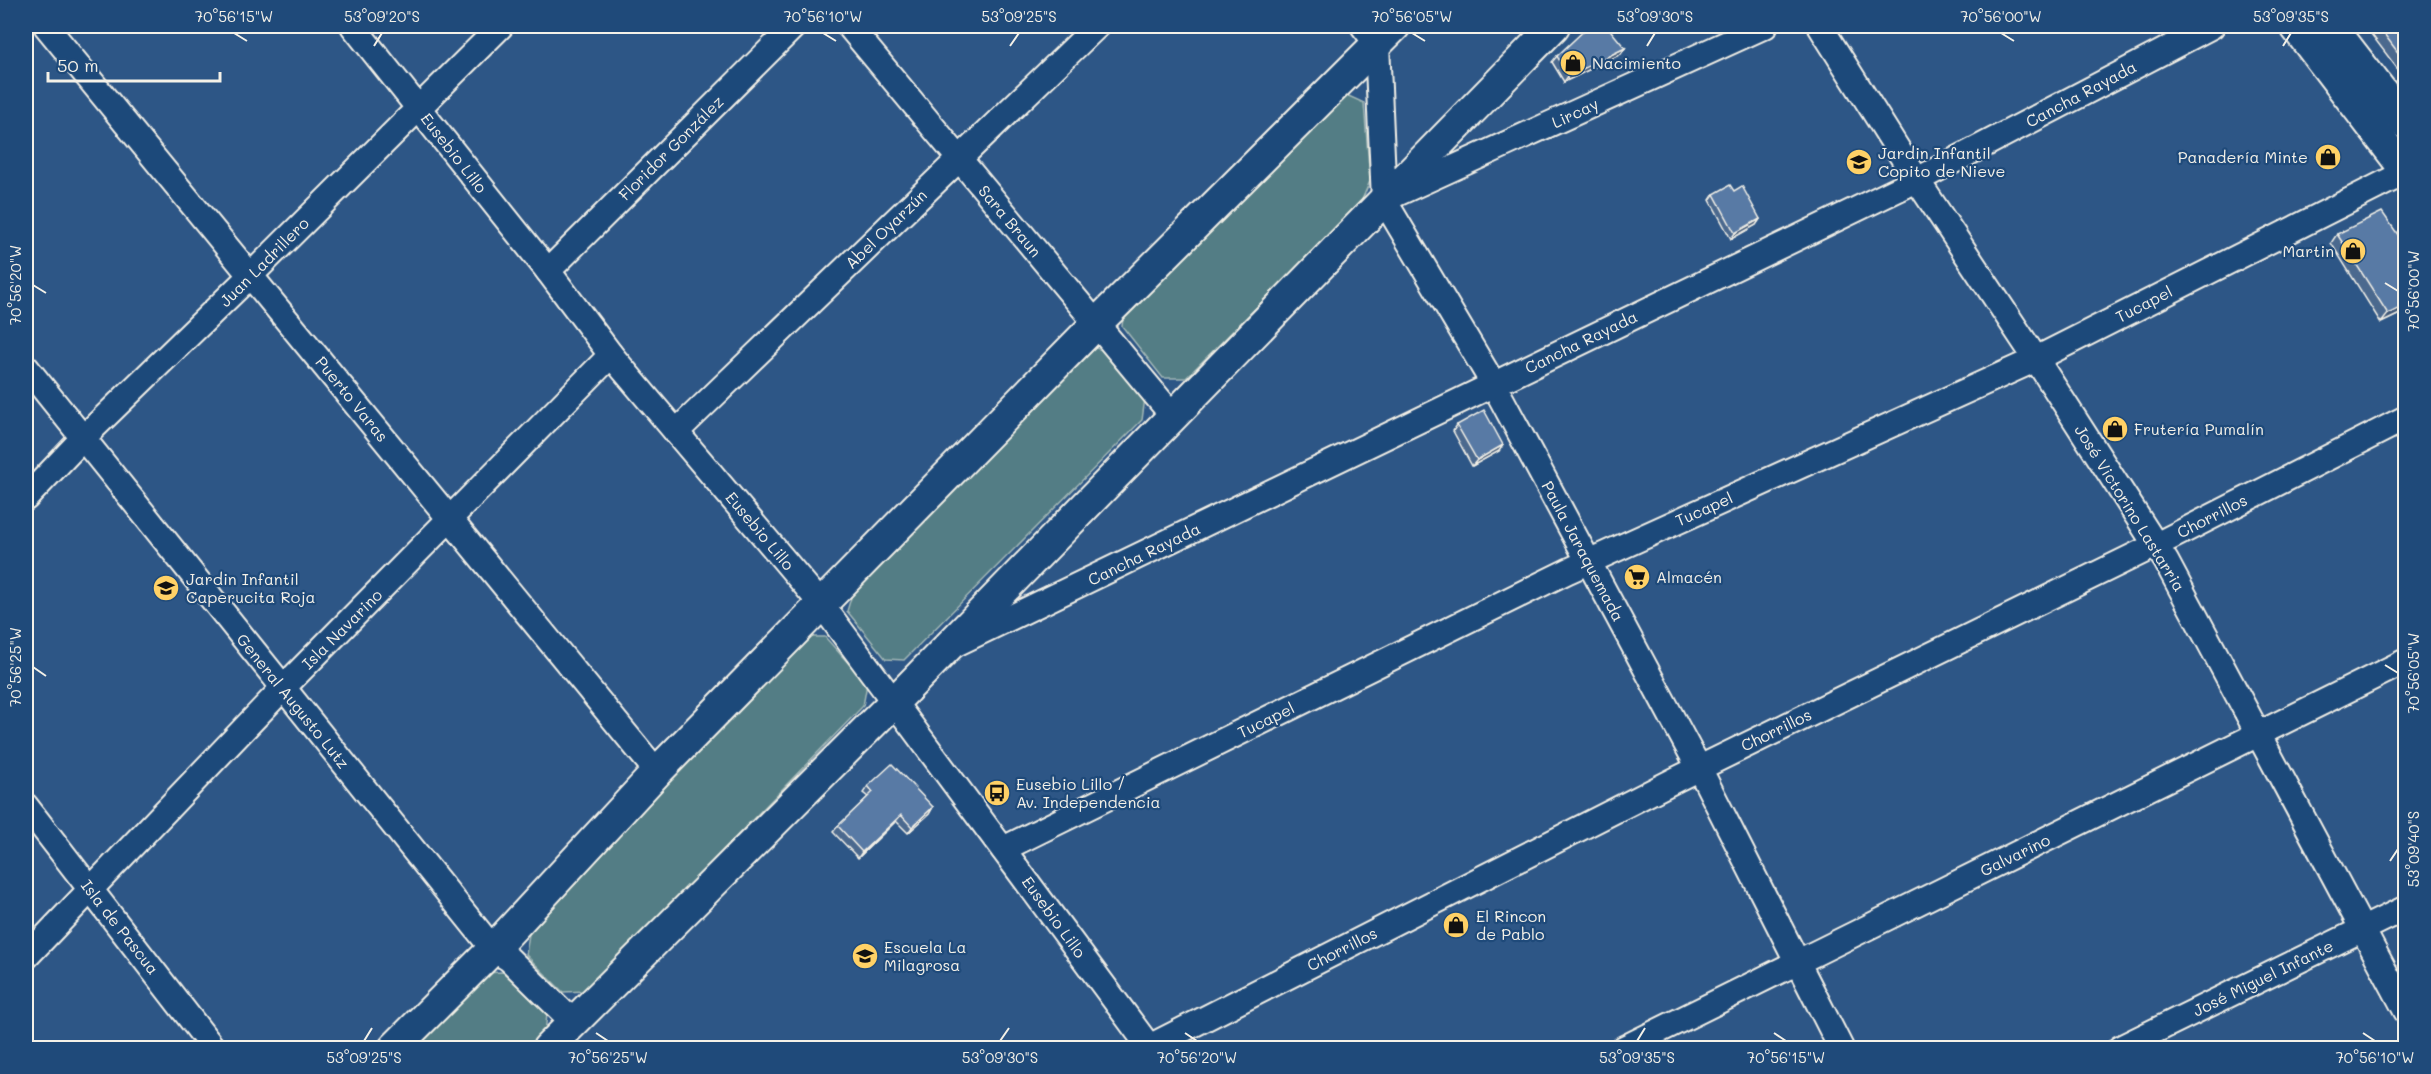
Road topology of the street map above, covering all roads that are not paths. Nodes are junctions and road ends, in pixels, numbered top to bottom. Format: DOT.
graph roads {
  1 [pos="46,26"];
  2 [pos="353,26"];
  3 [pos="501,26"];
  4 [pos="794,26"];
  5 [pos="849,26"];
  6 [pos="1097,26"];
  7 [pos="1554,26"];
  8 [pos="1765,26"];
  9 [pos="1820,26"];
  10 [pos="2212,26"];
  11 [pos="2295,26"];
  12 [pos="2331,26"];
  13 [pos="1378,32"];
  14 [pos="419,108"];
  15 [pos="2406,123"];
  16 [pos="958,159"];
  17 [pos="2406,171"];
  18 [pos="1917,180"];
  19 [pos="1384,200"];
  20 [pos="548,271"];
  21 [pos="252,274"];
  22 [pos="1096,324"];
  23 [pos="611,355"];
  24 [pos="2036,359"];
  25 [pos="26,368"];
  26 [pos="1494,385"];
  27 [pos="1173,416"];
  28 [pos="2406,418"];
  29 [pos="676,432"];
  30 [pos="82,439"];
  31 [pos="26,498"];
  32 [pos="449,520"];
  33 [pos="2156,544"];
  34 [pos="1589,562"];
  35 [pos="822,604"];
  36 [pos="945,649"];
  37 [pos="2406,661"];
  38 [pos="283,688"];
  39 [pos="894,702"];
  40 [pos="2258,734"];
  41 [pos="1700,768"];
  42 [pos="657,772"];
  43 [pos="26,806"];
  44 [pos="1003,849"];
  45 [pos="92,890"];
  46 [pos="2406,908"];
  47 [pos="2361,930"];
  48 [pos="493,949"];
  49 [pos="26,957"];
  50 [pos="1797,963"];
  51 [pos="2406,1011"];
  52 [pos="573,1022"];
  53 [pos="213,1048"];
  54 [pos="394,1048"];
  55 [pos="548,1048"];
  56 [pos="1150,1048"];
  57 [pos="1624,1048"];
  58 [pos="1841,1048"];
  59 [pos="2120,1048"];
  1 -- 21 [label="street, Puerto Varas"];
  2 -- 14 [label="street, Eusebio Lillo"];
  3 -- 14 [label="street, Juan Ladrillero"];
  4 -- 20 [label="street, Floridor González"];
  5 -- 16 [label="street, Sara Braun"];
  6 -- 16 [label="street, Abel Oyarzún"];
  7 -- 19 [label="main road"];
  8 -- 19 [label="street, Lircay"];
  9 -- 18 [label="street, José Victorino Lastarria"];
  10 -- 18 [label="street, Cancha Rayada"];
  11 -- 17 [label="main road"];
  12 -- 15 [label="main road"];
  13 -- 19 [label="street, Paula Jaraquemada"];
  13 -- 22 [label="main road"];
  14 -- 20 [label="street, Eusebio Lillo"];
  14 -- 21 [label="street, Juan Ladrillero"];
  16 -- 22 [label="street, Sara Braun"];
  16 -- 29 [label="street, Abel Oyarzún"];
  17 -- 24 [label="street, Tucapel"];
  18 -- 24 [label="street, José Victorino Lastarria"];
  18 -- 26 [label="street, Cancha Rayada"];
  19 -- 26 [label="street, Paula Jaraquemada"];
  19 -- 27 [label="main road"];
  20 -- 23 [label="street, Eusebio Lillo"];
  21 -- 30 [label="street, Juan Ladrillero"];
  21 -- 32 [label="street, Puerto Varas"];
  22 -- 27 [label="street, Sara Braun"];
  22 -- 35 [label="main road"];
  23 -- 29 [label="street, Eusebio Lillo"];
  23 -- 32 [label="street, Isla Navarino"];
  24 -- 33 [label="street, José Victorino Lastarria"];
  24 -- 34 [label="street, Tucapel"];
  25 -- 30 [label="street, General Augusto Lutz"];
  26 -- 34 [label="street, Paula Jaraquemada"];
  26 -- 36 [label="street, Cancha Rayada"];
  27 -- 36 [label="main road"];
  28 -- 33 [label="street, Chorrillos"];
  29 -- 35 [label="street, Eusebio Lillo"];
  30 -- 31 [label="street, Juan Ladrillero"];
  30 -- 38 [label="street, General Augusto Lutz"];
  32 -- 38 [label="street, Isla Navarino"];
  32 -- 42 [label="street, Puerto Varas"];
  33 -- 40 [label="street, José Victorino Lastarria"];
  33 -- 41 [label="street, Chorrillos"];
  34 -- 41 [label="street, Paula Jaraquemada"];
  34 -- 44 [label="street, Tucapel"];
  35 -- 39 [label="street, Eusebio Lillo"];
  35 -- 42 [label="main road"];
  36 -- 39 [label="main road"];
  37 -- 40 [label="street, Galvarino"];
  38 -- 45 [label="street, Isla Navarino"];
  38 -- 48 [label="street, General Augusto Lutz"];
  39 -- 44 [label="street, Eusebio Lillo"];
  39 -- 52 [label="main road"];
  40 -- 47 [label="street, José Victorino Lastarria"];
  40 -- 50 [label="street, Galvarino"];
  41 -- 50 [label="street, Paula Jaraquemada"];
  41 -- 56 [label="street, Chorrillos"];
  42 -- 48 [label="main road"];
  43 -- 45 [label="street, Isla de Pascua"];
  44 -- 56 [label="street, Eusebio Lillo"];
  45 -- 49 [label="street, Isla Navarino"];
  45 -- 53 [label="street, Isla de Pascua"];
  46 -- 47 [label="street, José Miguel Infante"];
  47 -- 51 [label="street, José Victorino Lastarria"];
  47 -- 59 [label="street, José Miguel Infante"];
  48 -- 52 [label="street, General Augusto Lutz"];
  48 -- 54 [label="main road"];
  50 -- 57 [label="street, Galvarino"];
  50 -- 58 [label="street, Paula Jaraquemada"];
  52 -- 55 [label="main road"];
}
